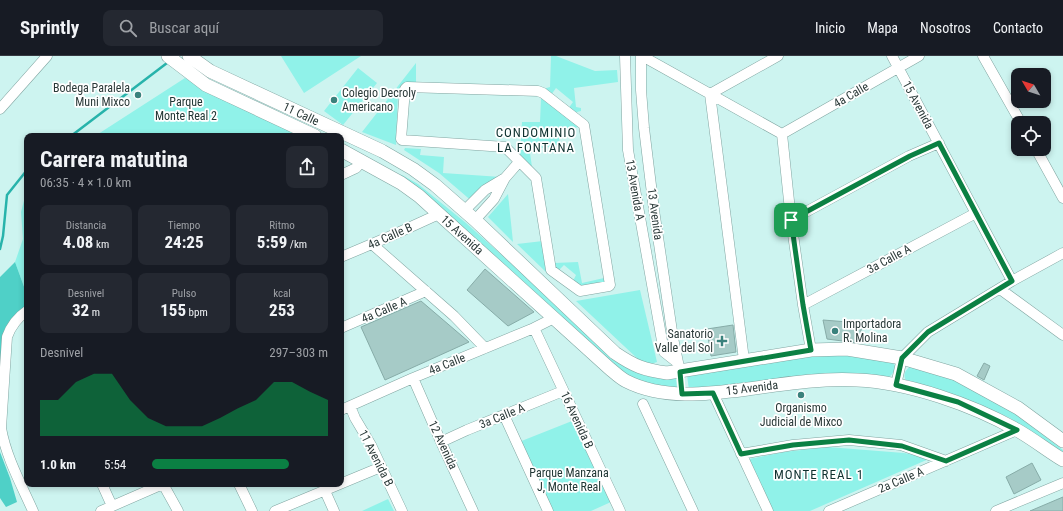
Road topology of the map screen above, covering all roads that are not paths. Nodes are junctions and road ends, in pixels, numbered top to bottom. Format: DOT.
graph roads {
  1 [pos="47,56"];
  2 [pos="168,56"];
  3 [pos="189,56"];
  4 [pos="625,56"];
  5 [pos="642,56"];
  6 [pos="778,56"];
  7 [pos="892,56"];
  8 [pos="919,56"];
  9 [pos="983,56"];
  10 [pos="898,68"];
  11 [pos="710,94"];
  12 [pos="0,109"];
  13 [pos="1017,116"];
  14 [pos="309,133"];
  15 [pos="343,133"];
  16 [pos="344,133"];
  17 [pos="782,134"];
  18 [pos="939,143"];
  19 [pos="344,152"];
  20 [pos="1040,156"];
  21 [pos="362,161"];
  22 [pos="519,162"];
  23 [pos="413,169"];
  24 [pos="344,174"];
  25 [pos="505,178"];
  26 [pos="1063,198"];
  27 [pos="467,208"];
  28 [pos="976,213"];
  29 [pos="439,214"];
  30 [pos="477,218"];
  31 [pos="791,220"];
  32 [pos="372,244"];
  33 [pos="1063,253"];
  34 [pos="344,256"];
  35 [pos="1012,281"];
  36 [pos="1000,289"];
  37 [pos="426,291"];
  38 [pos="803,305"];
  39 [pos="24,313"];
  40 [pos="554,318"];
  41 [pos="344,327"];
  42 [pos="534,328"];
  43 [pos="1063,335"];
  44 [pos="485,348"];
  45 [pos="811,350"];
  46 [pos="902,358"];
  47 [pos="744,360"];
  48 [pos="679,367"];
  49 [pos="413,378"];
  50 [pos="896,385"];
  51 [pos="563,391"];
  52 [pos="713,393"];
  53 [pos="682,394"];
  54 [pos="643,404"];
  55 [pos="345,408"];
  56 [pos="504,416"];
  57 [pos="1017,430"];
  58 [pos="1063,441"];
  59 [pos="441,442"];
  60 [pos="741,454"];
  61 [pos="1063,460"];
  62 [pos="946,461"];
  63 [pos="381,467"];
  64 [pos="344,483"];
  65 [pos="1063,483"];
  66 [pos="103,487"];
  67 [pos="156,487"];
  68 [pos="165,487"];
  69 [pos="240,487"];
  70 [pos="334,487"];
  71 [pos="325,491"];
  72 [pos="112,506"];
  73 [pos="33,511"];
  74 [pos="101,511"];
  75 [pos="178,511"];
  76 [pos="252,511"];
  77 [pos="275,511"];
  78 [pos="334,511"];
  79 [pos="402,511"];
  80 [pos="473,511"];
  81 [pos="548,511"];
  82 [pos="620,511"];
  83 [pos="693,511"];
  84 [pos="768,511"];
  85 [pos="829,511"];
  86 [pos="996,511"];
  1 -- 12 [label="street"];
  2 -- 14 [label="main road, 11 Calle"];
  3 -- 15 [label="main road, 11 Calle"];
  4 -- 48 [label="street, 13 Avenida A"];
  5 -- 11 [label="street"];
  5 -- 48 [label="street, 13 Avenida"];
  6 -- 11 [label="street"];
  7 -- 10 [label="street, 15 Avenida"];
  8 -- 10 [label="street, 4a Calle"];
  9 -- 13 [label="street"];
  10 -- 17 [label="street, 4a Calle"];
  10 -- 18 [label="street, 15 Avenida"];
  11 -- 17 [label="street"];
  11 -- 47 [label="street"];
  16 -- 23 [label="main road, 11 Calle"];
  17 -- 31 [label="street"];
  18 -- 28 [label="street, 15 Avenida"];
  18 -- 31 [label="street"];
  19 -- 21 [label="main road"];
  20 -- 26 [label="street"];
  21 -- 23 [label="main road"];
  21 -- 24 [label="street"];
  21 -- 29 [label="main road, 15 Avenida"];
  22 -- 22 [label="street"];
  22 -- 25 [label="street"];
  23 -- 27 [label="main road, 15 Avenida"];
  25 -- 27 [label="street"];
  25 -- 30 [label="street"];
  27 -- 30 [label="main road, 15 Avenida"];
  28 -- 35 [label="street, 15 Avenida"];
  28 -- 38 [label="street, 3a Calle A"];
  29 -- 32 [label="street, 4a Calle B"];
  29 -- 40 [label="main road, 15 Avenida"];
  30 -- 48 [label="main road, 15 Avenida"];
  31 -- 38 [label="street"];
  32 -- 34 [label="street, 4a Calle B"];
  32 -- 37 [label="street"];
  33 -- 35 [label="street"];
  35 -- 36 [label="street"];
  36 -- 43 [label="street"];
  36 -- 46 [label="street"];
  37 -- 41 [label="street, 4a Calle A"];
  37 -- 44 [label="street"];
  38 -- 45 [label="street"];
  39 -- 73 [label="street"];
  40 -- 42 [label="street, 4a Calle"];
  40 -- 53 [label="main road, 15 Avenida"];
  42 -- 44 [label="street, 4a Calle"];
  42 -- 51 [label="street, 16 Avenida B"];
  44 -- 49 [label="street, 4a Calle"];
  45 -- 46 [label="main road, 15 Avenida"];
  45 -- 47 [label="main road, 15 Avenida"];
  46 -- 50 [label="street"];
  46 -- 58 [label="main road, 15 Avenida"];
  47 -- 48 [label="main road, 15 Avenida"];
  48 -- 53 [label="main road"];
  49 -- 55 [label="street, 4a Calle"];
  49 -- 59 [label="street, 12 Avenida"];
  50 -- 52 [label="main road, 15 Avenida"];
  50 -- 57 [label="main road, 15 Avenida"];
  51 -- 56 [label="street, 3a Calle A"];
  51 -- 82 [label="street, 16 Avenida B"];
  52 -- 53 [label="main road, 15 Avenida"];
  52 -- 60 [label="street"];
  54 -- 83 [label="street"];
  55 -- 63 [label="street, 11 Avenida B"];
  56 -- 59 [label="street, 3a Calle A"];
  56 -- 81 [label="street"];
  57 -- 61 [label="main road, 15 Avenida"];
  57 -- 62 [label="street, 2a Calle A"];
  59 -- 80 [label="street, 12 Avenida"];
  60 -- 62 [label="street"];
  60 -- 84 [label="street"];
  62 -- 85 [label="street, 2a Calle A"];
  63 -- 64 [label="street"];
  63 -- 79 [label="street, 11 Avenida B"];
  65 -- 86 [label="street"];
  66 -- 72 [label="street"];
  67 -- 72 [label="street"];
  68 -- 75 [label="street"];
  69 -- 76 [label="street"];
  70 -- 71 [label="street"];
  71 -- 77 [label="street"];
  71 -- 78 [label="street"];
  72 -- 74 [label="street"];
}
